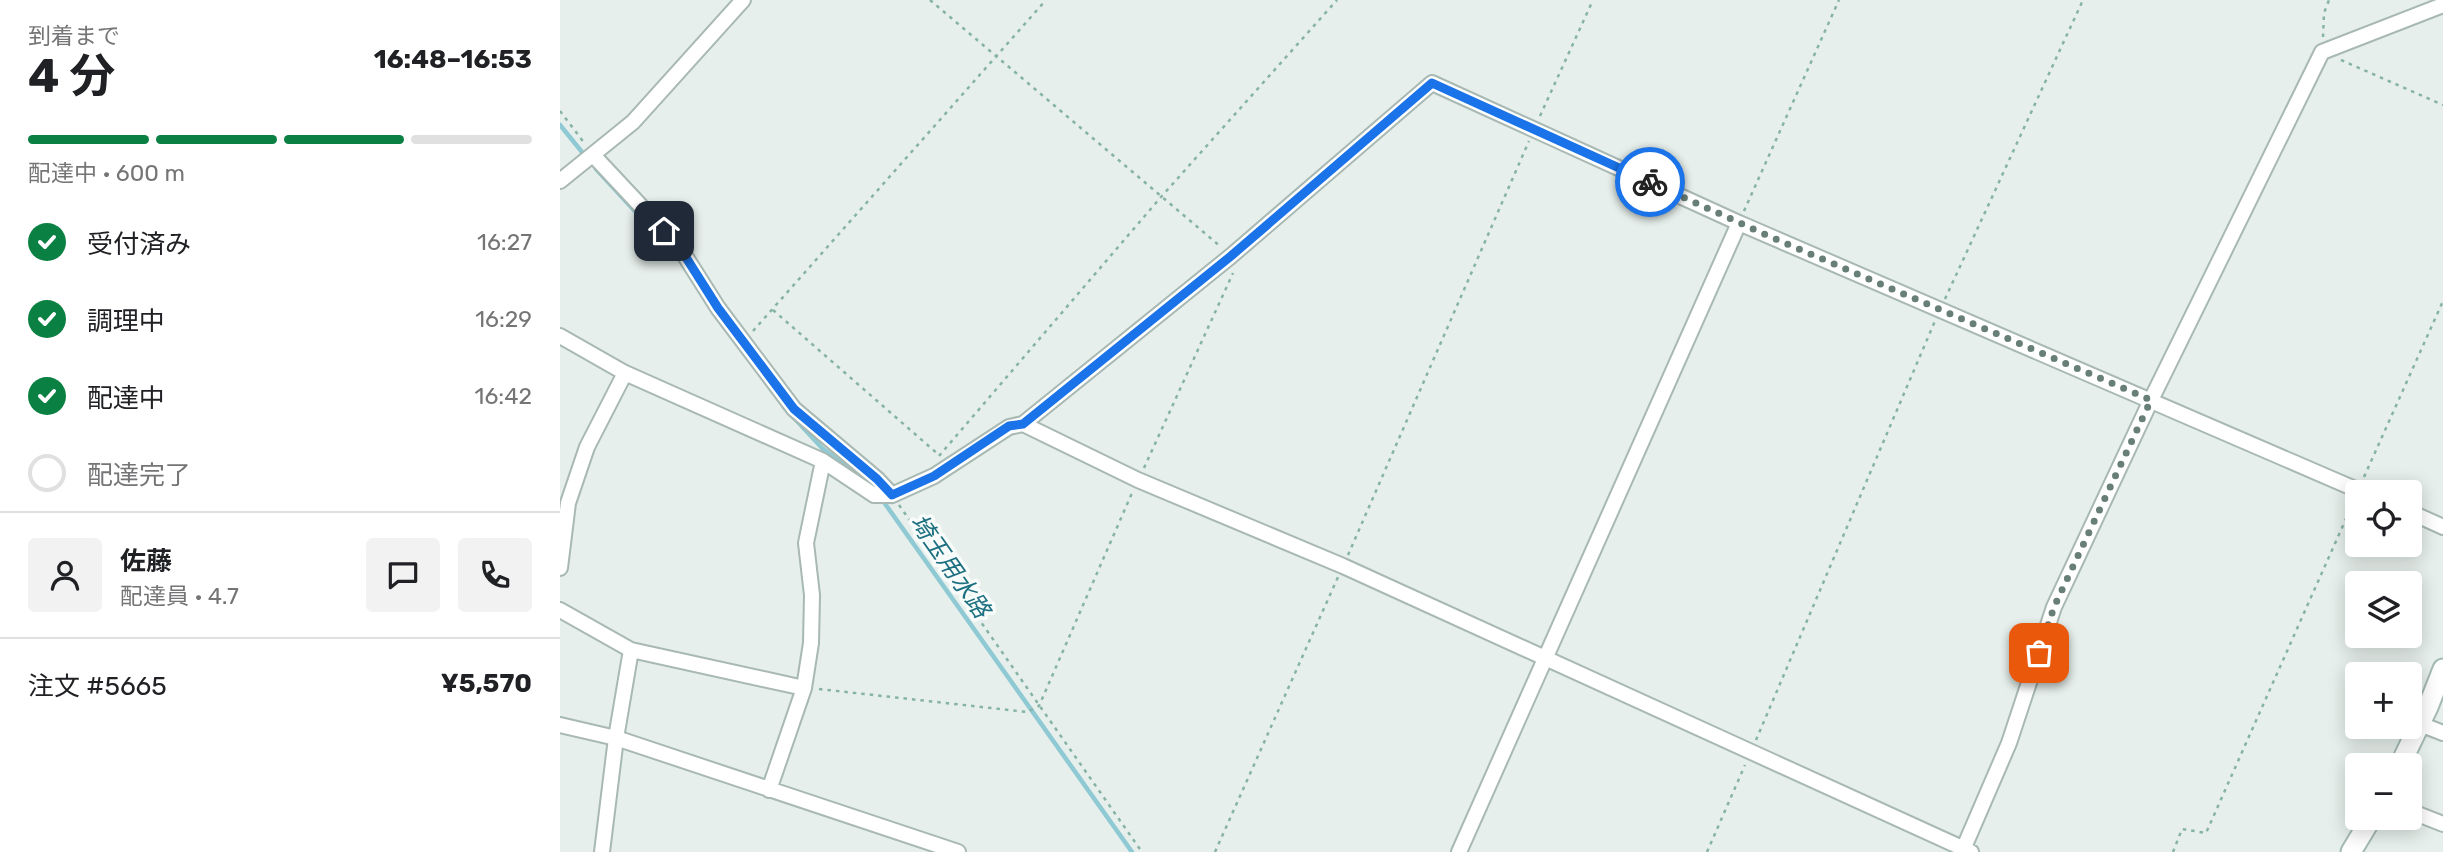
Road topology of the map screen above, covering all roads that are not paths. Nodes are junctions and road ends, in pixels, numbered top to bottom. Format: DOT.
graph roads {
  1 [pos="743,0"];
  2 [pos="2443,5"];
  3 [pos="590,159"];
  4 [pos="560,181"];
  5 [pos="1739,223"];
  6 [pos="560,336"];
  7 [pos="625,373"];
  8 [pos="2151,400"];
  9 [pos="1023,424"];
  10 [pos="823,461"];
  11 [pos="2345,486"];
  12 [pos="892,495"];
  13 [pos="2422,517"];
  14 [pos="2443,527"];
  15 [pos="560,568"];
  16 [pos="560,610"];
  17 [pos="631,650"];
  18 [pos="1546,659"];
  19 [pos="2443,669"];
  20 [pos="804,688"];
  21 [pos="2422,718"];
  22 [pos="2422,724"];
  23 [pos="560,725"];
  24 [pos="2443,733"];
  25 [pos="616,738"];
  26 [pos="769,790"];
  27 [pos="2422,816"];
  28 [pos="2443,824"];
  29 [pos="2364,830"];
  30 [pos="1965,851"];
  31 [pos="602,852"];
  32 [pos="958,852"];
  33 [pos="1459,852"];
  34 [pos="2351,852"];
  1 -- 3 [label="street"];
  2 -- 8 [label="street"];
  3 -- 4 [label="street"];
  3 -- 12 [label="street"];
  5 -- 8 [label="street"];
  5 -- 9 [label="street"];
  5 -- 18 [label="street"];
  6 -- 7 [label="street"];
  7 -- 10 [label="street"];
  7 -- 15 [label="street"];
  8 -- 11 [label="street"];
  8 -- 30 [label="street"];
  9 -- 12 [label="street"];
  9 -- 18 [label="street"];
  10 -- 12 [label="street"];
  10 -- 20 [label="street"];
  13 -- 14 [label="street"];
  16 -- 17 [label="street"];
  17 -- 20 [label="street"];
  17 -- 25 [label="street"];
  18 -- 30 [label="street"];
  18 -- 33 [label="street"];
  19 -- 21 [label="main road"];
  20 -- 26 [label="street"];
  22 -- 24 [label="street"];
  23 -- 25 [label="street"];
  25 -- 26 [label="street"];
  25 -- 31 [label="street"];
  26 -- 32 [label="street"];
  27 -- 28 [label="street"];
  29 -- 34 [label="main road"];
}
